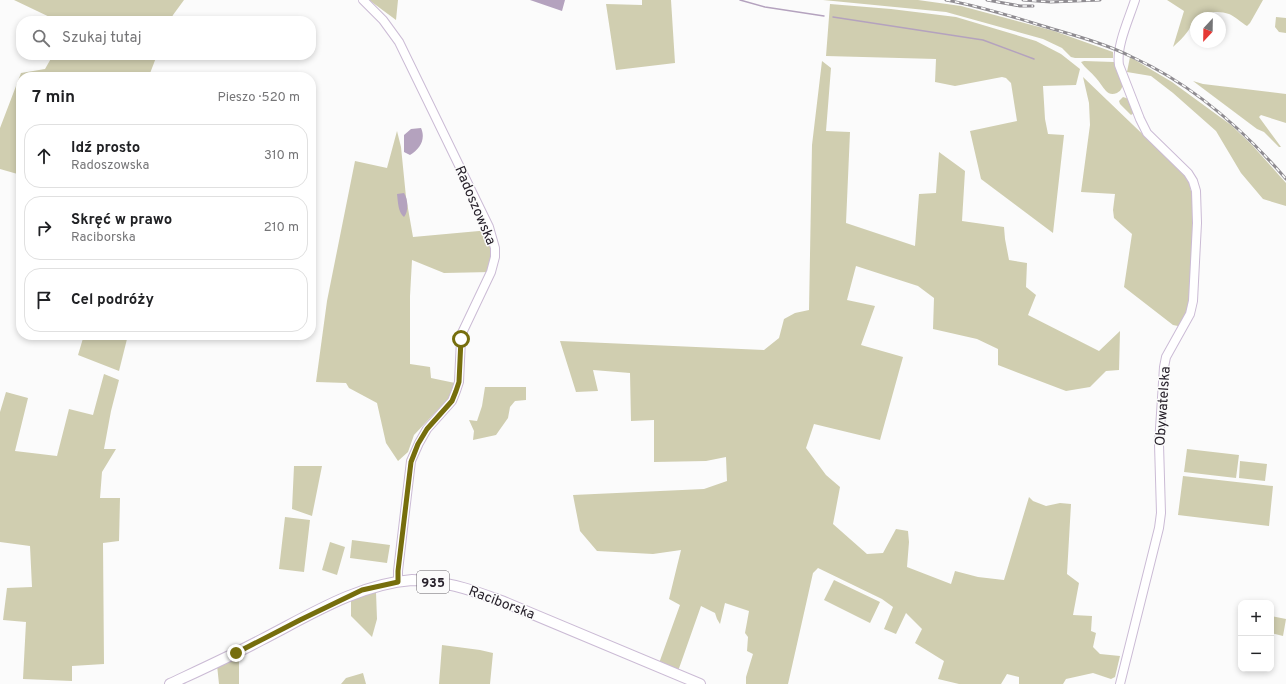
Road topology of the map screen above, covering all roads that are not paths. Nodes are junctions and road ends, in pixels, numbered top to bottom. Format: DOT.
graph roads {
  1 [pos="363,0"];
  2 [pos="1135,0"];
  3 [pos="398,582"];
  4 [pos="170,684"];
  5 [pos="700,684"];
  6 [pos="1120,684"];
  1 -- 3 [label="street, Radoszowska"];
  2 -- 6 [label="street, Obywatelska"];
  3 -- 4 [label="main road, Raciborska / 935"];
  3 -- 5 [label="main road, Raciborska / 935"];
}
